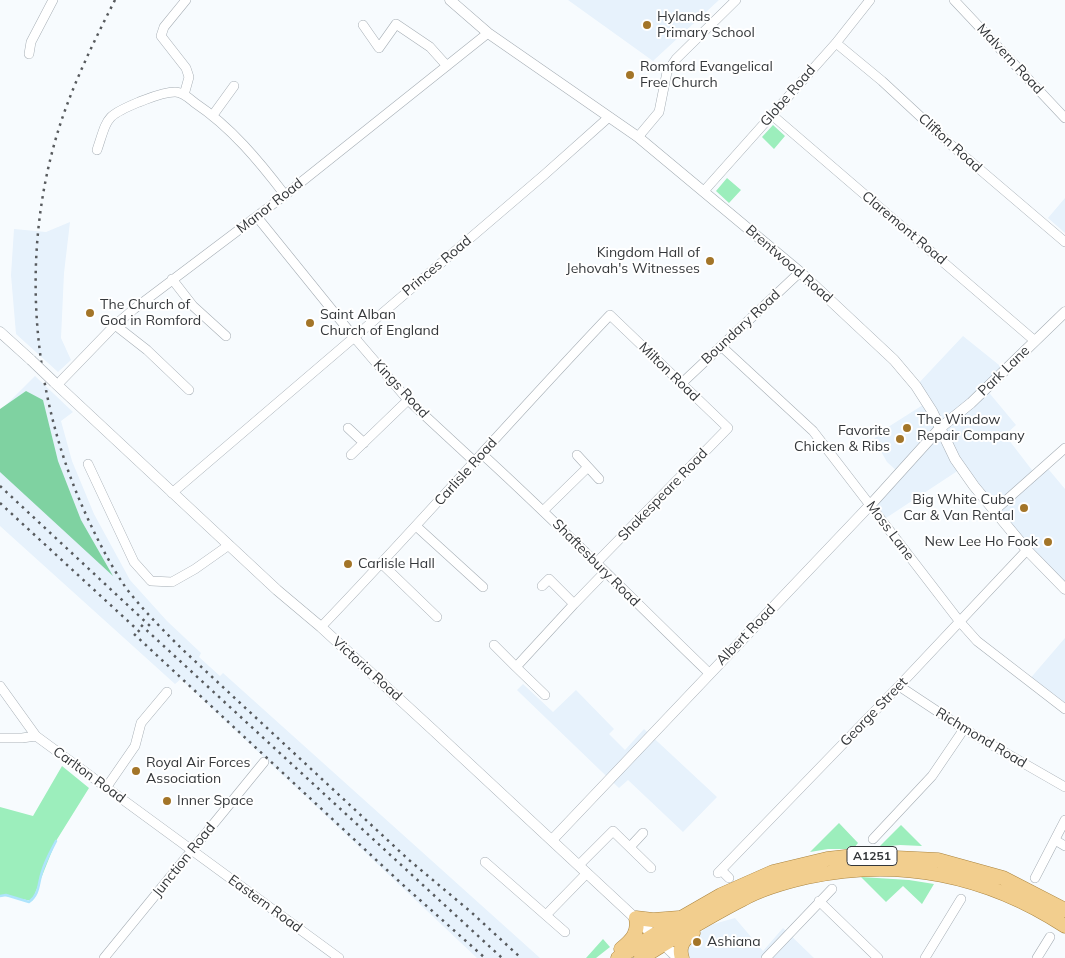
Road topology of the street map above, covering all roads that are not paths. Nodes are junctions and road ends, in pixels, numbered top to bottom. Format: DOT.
graph roads {
  1 [pos="53,0"];
  2 [pos="186,0"];
  3 [pos="450,0"];
  4 [pos="736,0"];
  5 [pos="870,0"];
  6 [pos="960,2"];
  7 [pos="363,25"];
  8 [pos="488,33"];
  9 [pos="836,43"];
  10 [pos="29,54"];
  11 [pos="447,66"];
  12 [pos="234,86"];
  13 [pos="184,95"];
  14 [pos="213,115"];
  15 [pos="772,116"];
  16 [pos="609,117"];
  17 [pos="1065,118"];
  18 [pos="638,137"];
  19 [pos="97,150"];
  20 [pos="704,192"];
  21 [pos="285,195"];
  22 [pos="256,217"];
  23 [pos="1065,242"];
  24 [pos="800,272"];
  25 [pos="172,280"];
  26 [pos="1065,312"];
  27 [pos="610,316"];
  28 [pos="115,325"];
  29 [pos="0,332"];
  30 [pos="226,336"];
  31 [pos="354,337"];
  32 [pos="1035,341"];
  33 [pos="721,346"];
  34 [pos="55,383"];
  35 [pos="682,383"];
  36 [pos="189,390"];
  37 [pos="408,400"];
  38 [pos="348,428"];
  39 [pos="728,428"];
  40 [pos="940,428"];
  41 [pos="364,443"];
  42 [pos="1065,448"];
  43 [pos="482,454"];
  44 [pos="351,455"];
  45 [pos="577,455"];
  46 [pos="475,462"];
  47 [pos="88,464"];
  48 [pos="588,467"];
  49 [pos="599,478"];
  50 [pos="172,493"];
  51 [pos="871,504"];
  52 [pos="544,510"];
  53 [pos="994,511"];
  54 [pos="416,526"];
  55 [pos="229,545"];
  56 [pos="1027,550"];
  57 [pos="597,562"];
  58 [pos="382,564"];
  59 [pos="605,572"];
  60 [pos="542,586"];
  61 [pos="1064,586"];
  62 [pos="483,587"];
  63 [pos="574,604"];
  64 [pos="437,617"];
  65 [pos="960,622"];
  66 [pos="321,627"];
  67 [pos="494,645"];
  68 [pos="516,667"];
  69 [pos="709,673"];
  70 [pos="0,686"];
  71 [pos="899,686"];
  72 [pos="167,692"];
  73 [pos="544,695"];
  74 [pos="1065,708"];
  75 [pos="964,729"];
  76 [pos="36,736"];
  77 [pos="0,738"];
  78 [pos="264,762"];
  79 [pos="1065,787"];
  80 [pos="106,788"];
  81 [pos="1065,820"];
  82 [pos="643,833"];
  83 [pos="873,839"];
  84 [pos="552,840"];
  85 [pos="1055,840"];
  86 [pos="1065,846"];
  87 [pos="630,847"];
  88 [pos="191,850"];
  89 [pos="486,862"];
  90 [pos="579,865"];
  91 [pos="651,868"];
  92 [pos="587,873"];
  93 [pos="729,878"];
  94 [pos="1035,878"];
  95 [pos="832,889"];
  96 [pos="961,899"];
  97 [pos="820,901"];
  98 [pos="1065,910"];
  99 [pos="546,915"];
  100 [pos="713,916"];
  101 [pos="636,918"];
  102 [pos="681,918"];
  103 [pos="1065,926"];
  104 [pos="565,932"];
  105 [pos="1050,937"];
  106 [pos="659,940"];
  107 [pos="104,958"];
  108 [pos="339,958"];
  109 [pos="611,958"];
  110 [pos="618,958"];
  111 [pos="641,958"];
  112 [pos="678,958"];
  113 [pos="682,958"];
  114 [pos="766,958"];
  115 [pos="878,958"];
  116 [pos="925,958"];
  117 [pos="1037,958"];
  1 -- 10 [label="street"];
  2 -- 13 [label="street"];
  3 -- 8 [label="street, Brentwood Road"];
  4 -- 18 [label="street"];
  5 -- 9 [label="street, Globe Road"];
  6 -- 17 [label="street, Malvern Road"];
  7 -- 11 [label="street"];
  8 -- 11 [label="street, Manor Road"];
  8 -- 16 [label="street, Brentwood Road"];
  9 -- 15 [label="street, Globe Road"];
  9 -- 23 [label="street, Clifton Road"];
  11 -- 21 [label="street, Manor Road"];
  12 -- 14 [label="street"];
  13 -- 14 [label="street"];
  13 -- 19 [label="street"];
  14 -- 21 [label="street"];
  15 -- 20 [label="street, Globe Road"];
  15 -- 32 [label="street, Claremont Road"];
  16 -- 18 [label="street, Brentwood Road"];
  16 -- 31 [label="street, Princes Road"];
  18 -- 20 [label="street, Brentwood Road"];
  20 -- 24 [label="street, Brentwood Road"];
  21 -- 22 [label="street, Manor Road"];
  22 -- 25 [label="street, Manor Road"];
  22 -- 31 [label="street, Kings Road"];
  24 -- 33 [label="street, Boundary Road"];
  24 -- 40 [label="street, Brentwood Road"];
  25 -- 28 [label="street, Manor Road"];
  25 -- 30 [label="street"];
  26 -- 32 [label="street, Park Lane"];
  27 -- 35 [label="street, Milton Road"];
  27 -- 43 [label="street, Carlisle Road"];
  28 -- 34 [label="street, Manor Road"];
  28 -- 36 [label="street"];
  29 -- 34 [label="street, Victoria Road, bridge"];
  31 -- 37 [label="street, Kings Road"];
  31 -- 50 [label="street, Princes Road"];
  32 -- 40 [label="street, Park Lane"];
  33 -- 35 [label="street, Boundary Road"];
  33 -- 51 [label="street, Moss Lane"];
  34 -- 50 [label="street, Victoria Road"];
  35 -- 39 [label="street, Milton Road"];
  37 -- 41 [label="street"];
  37 -- 46 [label="street, Kings Road"];
  38 -- 41 [label="street"];
  39 -- 57 [label="street, Shakespeare Road"];
  40 -- 51 [label="street, Albert Road"];
  40 -- 53 [label="street, Brentwood Road"];
  41 -- 44 [label="street"];
  42 -- 53 [label="street"];
  43 -- 46 [label="street, Carlisle Road"];
  43 -- 52 [label="street, Shaftesbury Road"];
  45 -- 48 [label="street"];
  46 -- 54 [label="street, Carlisle Road"];
  47 -- 55 [label="street"];
  48 -- 49 [label="street"];
  48 -- 52 [label="street"];
  50 -- 55 [label="street, Victoria Road"];
  51 -- 65 [label="street, Moss Lane"];
  51 -- 69 [label="street, Albert Road"];
  52 -- 57 [label="street, Shaftesbury Road"];
  53 -- 56 [label="street, Brentwood Road"];
  54 -- 58 [label="street, Carlisle Road"];
  54 -- 62 [label="street"];
  55 -- 66 [label="street, Victoria Road"];
  56 -- 61 [label="street, Brentwood Road"];
  56 -- 65 [label="street, George Street"];
  57 -- 59 [label="street, Shaftesbury Road"];
  58 -- 64 [label="street"];
  58 -- 66 [label="street, Carlisle Road"];
  59 -- 63 [label="street"];
  59 -- 69 [label="street, Shaftesbury Road"];
  60 -- 63 [label="street"];
  63 -- 68 [label="street"];
  65 -- 71 [label="street, George Street"];
  65 -- 74 [label="street, Moss Lane"];
  66 -- 84 [label="street, Victoria Road"];
  67 -- 68 [label="street"];
  68 -- 73 [label="street"];
  69 -- 84 [label="street, Albert Road"];
  70 -- 76 [label="street, Carlton Road"];
  71 -- 75 [label="street, Richmond Road"];
  71 -- 93 [label="street, George Street"];
  72 -- 80 [label="street"];
  75 -- 79 [label="street, Richmond Road"];
  75 -- 83 [label="street"];
  76 -- 77 [label="street"];
  76 -- 80 [label="street, Carlton Road"];
  78 -- 88 [label="street, Junction Road"];
  80 -- 88 [label="street, Carlton Road"];
  81 -- 85 [label="street"];
  82 -- 87 [label="street"];
  84 -- 90 [label="street, Victoria Road"];
  85 -- 86 [label="street"];
  85 -- 94 [label="street"];
  87 -- 90 [label="street"];
  87 -- 91 [label="street"];
  88 -- 107 [label="street, Junction Road"];
  88 -- 108 [label="street, Eastern Road"];
  89 -- 99 [label="street"];
  90 -- 92 [label="street, Victoria Road"];
  92 -- 99 [label="street"];
  92 -- 101 [label="street, Victoria Road"];
  95 -- 97 [label="street"];
  96 -- 116 [label="street"];
  97 -- 114 [label="street"];
  97 -- 115 [label="street"];
  98 -- 102 [label="main road, A1251"];
  99 -- 104 [label="street"];
  100 -- 103 [label="main road, A1251"];
  100 -- 106 [label="main road, A1251"];
  100 -- 113 [label="main road, A1251"];
  101 -- 102 [label="main road, A1251"];
  101 -- 106 [label="street, Victoria Road"];
  101 -- 109 [label="main road"];
  102 -- 106 [label="main road, A1251"];
  105 -- 117 [label="street"];
  106 -- 110 [label="main road, A1251"];
  106 -- 111 [label="main road, A1251"];
  106 -- 112 [label="street, Victoria Road"];
}
